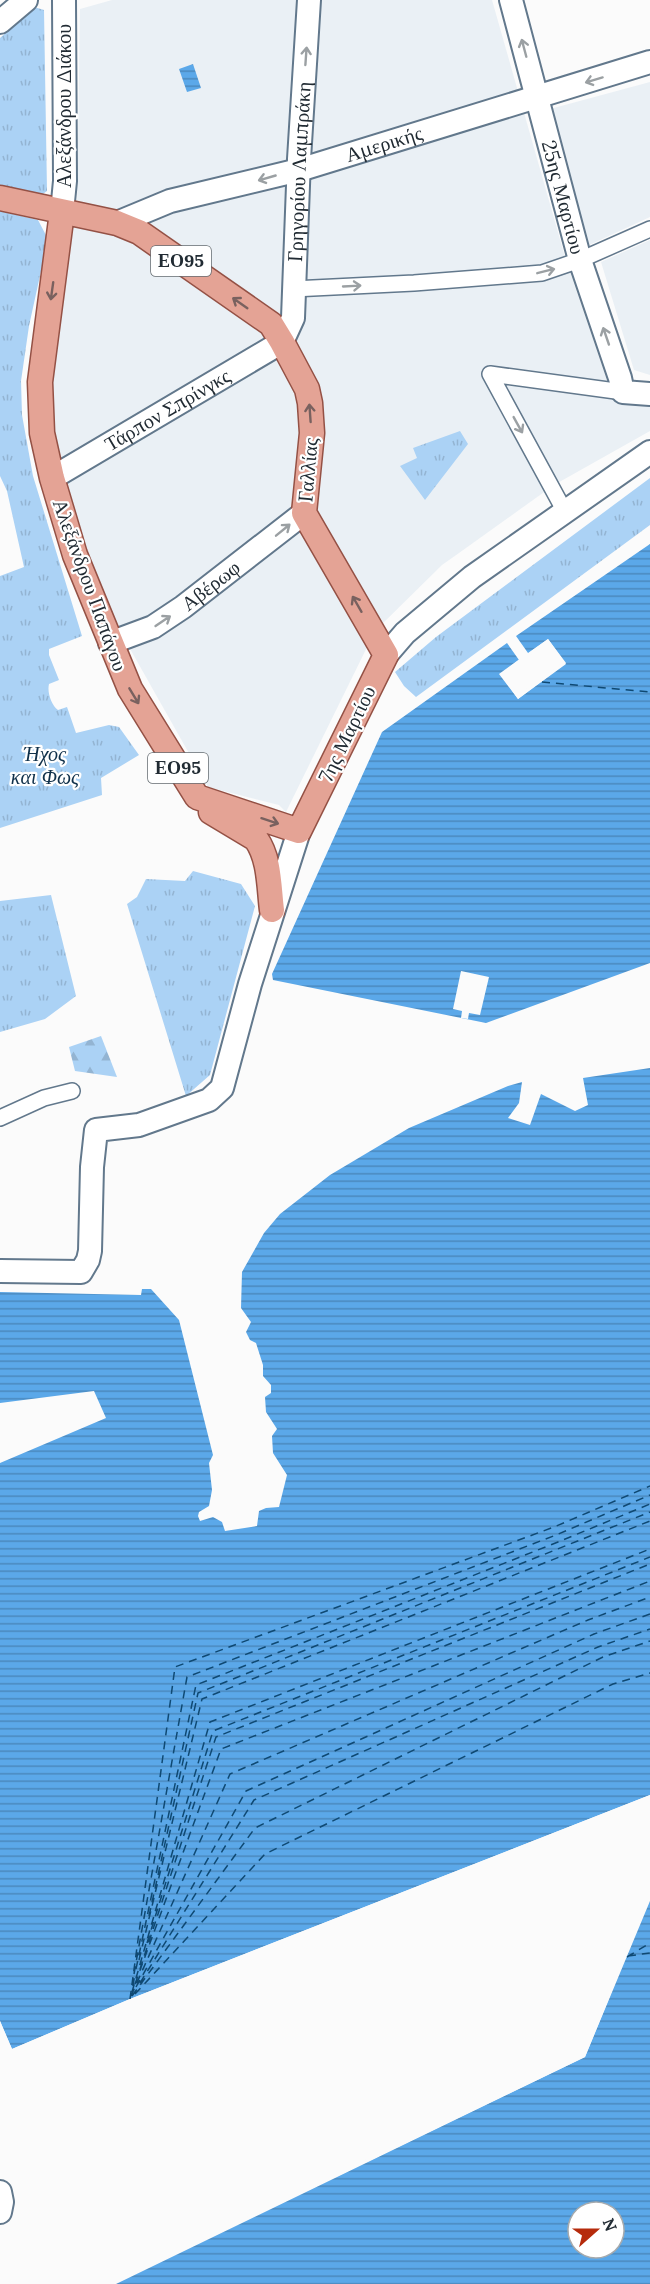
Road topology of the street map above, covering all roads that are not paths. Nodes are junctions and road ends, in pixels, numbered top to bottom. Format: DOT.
graph roads {
  1 [pos="26,0"];
  2 [pos="64,0"];
  3 [pos="309,0"];
  4 [pos="511,0"];
  5 [pos="0,22"];
  6 [pos="650,63"];
  7 [pos="537,98"];
  8 [pos="299,170"];
  9 [pos="0,198"];
  10 [pos="62,212"];
  11 [pos="112,222"];
  12 [pos="650,229"];
  13 [pos="57,251"];
  14 [pos="580,260"];
  15 [pos="293,289"];
  16 [pos="282,342"];
  17 [pos="623,392"];
  18 [pos="650,394"];
  19 [pos="650,452"];
  20 [pos="52,478"];
  21 [pos="564,510"];
  22 [pos="304,513"];
  23 [pos="110,643"];
  24 [pos="386,655"];
  25 [pos="197,797"];
  26 [pos="299,831"];
  27 [pos="272,910"];
  28 [pos="72,1091"];
  29 [pos="0,1118"];
  30 [pos="0,1272"];
  31 [pos="0,2192"];
  32 [pos="0,2212"];
  1 -- 5 [label="street"];
  2 -- 10 [label="street, Αλεξάνδρου Διάκου"];
  8 -- 3 [label="street, Γρηγορίου Λαμπράκη, one-way"];
  7 -- 4 [label="street, 25ης Μαρτίου, one-way"];
  6 -- 7 [label="street, Αμερικής, one-way"];
  7 -- 8 [label="street, Αμερικής"];
  7 -- 14 [label="street, 25ης Μαρτίου"];
  8 -- 11 [label="street, Αμερικής, one-way"];
  8 -- 15 [label="street, Γρηγορίου Λαμπράκη"];
  9 -- 10 [label="main road, ΕΟ95"];
  10 -- 11 [label="main road, ΕΟ95"];
  10 -- 13 [label="main road, Αλεξάνδρου Παπάγου / ΕΟ95"];
  11 -- 13 [label="main road"];
  16 -- 11 [label="main road, ΕΟ95, one-way"];
  12 -- 14 [label="street"];
  13 -- 20 [label="main road, Αλεξάνδρου Παπάγου / ΕΟ95, one-way"];
  15 -- 14 [label="street, one-way"];
  17 -- 14 [label="street, 25ης Μαρτίου, one-way"];
  15 -- 16 [label="street, Γρηγορίου Λαμπράκη"];
  16 -- 20 [label="street, Τάρπον Σπρίνγκς"];
  22 -- 16 [label="main road, Γαλλίας / ΕΟ95, one-way"];
  17 -- 18 [label="street"];
  17 -- 21 [label="street, one-way"];
  19 -- 21 [label="street, 7ης Μαρτίου"];
  20 -- 23 [label="main road, Αλεξάνδρου Παπάγου / ΕΟ95"];
  21 -- 24 [label="street, 7ης Μαρτίου"];
  23 -- 22 [label="street, Αβέρωφ, one-way"];
  24 -- 22 [label="main road, Γαλλίας, one-way"];
  23 -- 25 [label="main road, Αλεξάνδρου Παπάγου / ΕΟ95, one-way"];
  24 -- 26 [label="main road, 7ης Μαρτίου"];
  25 -- 26 [label="main road, ΕΟ95, one-way"];
  25 -- 27 [label="main road, Αλεξάνδρου Παπάγου"];
  26 -- 27 [label="street, 7ης Μαρτίου"];
  27 -- 30 [label="street, 7ης Μαρτίου"];
  28 -- 29 [label="street"];
  31 -- 32 [label="street"];
}
